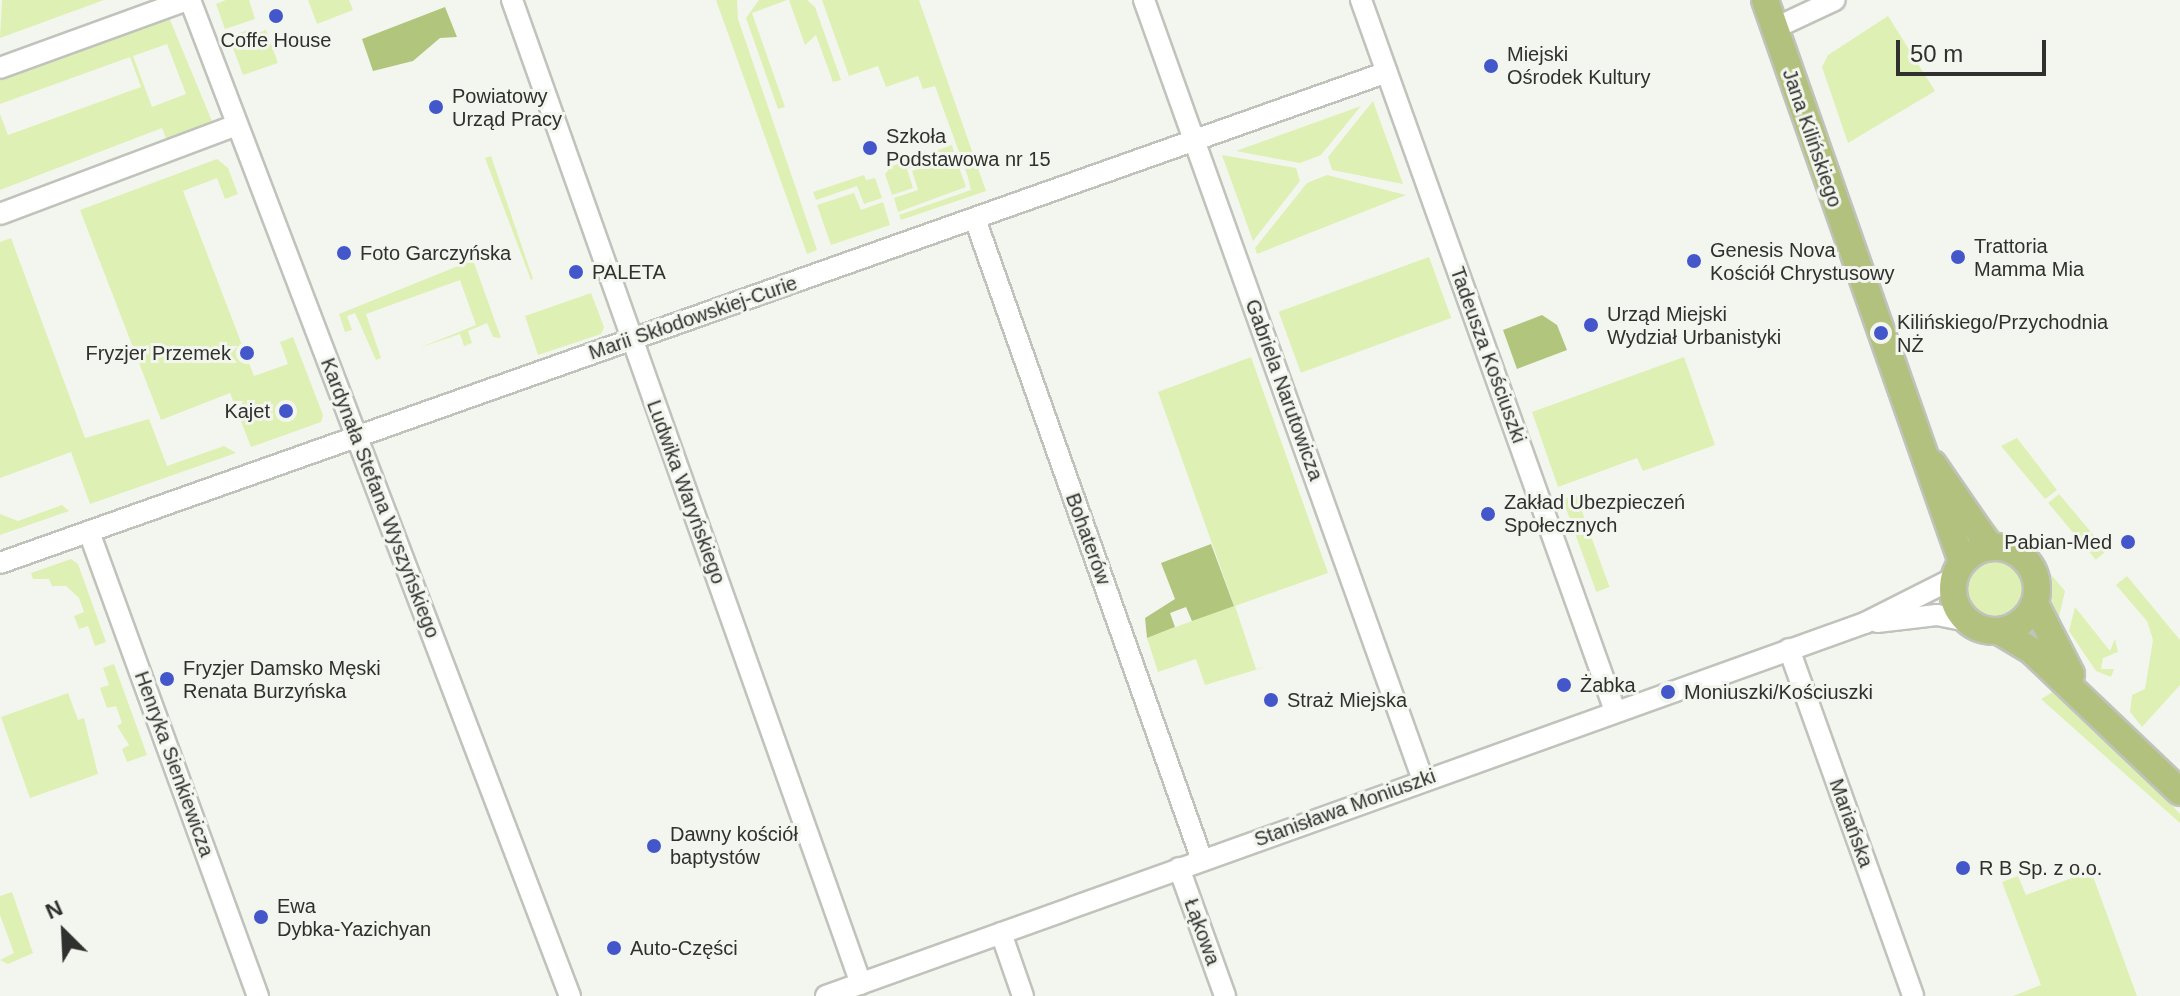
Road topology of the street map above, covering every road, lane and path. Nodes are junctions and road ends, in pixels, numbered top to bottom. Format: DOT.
graph roads {
  1 [pos="189,0"];
  2 [pos="512,0"];
  3 [pos="1144,0"];
  4 [pos="1361,0"];
  5 [pos="1765,0"];
  6 [pos="1835,0"];
  7 [pos="1773,29"];
  8 [pos="0,68"];
  9 [pos="1387,72"];
  10 [pos="237,125"];
  11 [pos="1195,140"];
  12 [pos="0,214"];
  13 [pos="975,219"];
  14 [pos="632,339"];
  15 [pos="357,438"];
  16 [pos="1927,457"];
  17 [pos="89,532"];
  18 [pos="1990,547"];
  19 [pos="0,563"];
  20 [pos="1958,570"];
  21 [pos="2035,604"];
  22 [pos="1968,621"];
  23 [pos="1865,623"];
  24 [pos="1999,631"];
  25 [pos="1789,649"];
  26 [pos="2090,705"];
  27 [pos="1615,711"];
  28 [pos="1423,780"];
  29 [pos="2180,792"];
  30 [pos="1202,860"];
  31 [pos="1179,868"];
  32 [pos="1001,933"];
  33 [pos="861,984"];
  34 [pos="258,996"];
  35 [pos="570,996"];
  36 [pos="826,996"];
  37 [pos="1023,996"];
  38 [pos="1225,996"];
  39 [pos="1913,996"];
  1 -- 8 [label="street"];
  1 -- 10 [label="street, Kardynała Stefana Wyszyńskiego"];
  2 -- 14 [label="street, Ludwika Waryńskiego"];
  3 -- 11 [label="street, Gabriela Narutowicza"];
  4 -- 9 [label="street, Tadeusza Kościuszki"];
  5 -- 7 [label="main road, Jana Kilińskiego"];
  6 -- 7 [label="street"];
  7 -- 16 [label="main road, Jana Kilińskiego"];
  9 -- 11 [label="street, Marii Skłodowskiej-Curie"];
  9 -- 27 [label="street, Tadeusza Kościuszki"];
  10 -- 12 [label="street"];
  10 -- 15 [label="street, Kardynała Stefana Wyszyńskiego"];
  11 -- 13 [label="street, Marii Skłodowskiej-Curie"];
  11 -- 28 [label="street, Gabriela Narutowicza"];
  13 -- 14 [label="street, Marii Skłodowskiej-Curie"];
  13 -- 30 [label="street, Bohaterów"];
  14 -- 15 [label="street, Marii Skłodowskiej-Curie"];
  14 -- 33 [label="street, Ludwika Waryńskiego"];
  15 -- 17 [label="street, Marii Skłodowskiej-Curie"];
  15 -- 35 [label="street, Kardynała Stefana Wyszyńskiego"];
  16 -- 18 [label="main road, Jana Kilińskiego"];
  16 -- 20 [label="main road, Jana Kilińskiego"];
  17 -- 19 [label="street, Marii Skłodowskiej-Curie"];
  17 -- 34 [label="street, Henryka Sienkiewicza"];
  18 -- 20 [label="main road"];
  18 -- 21 [label="main road"];
  20 -- 22 [label="main road"];
  20 -- 23 [label="street, Stanisława Moniuszki"];
  21 -- 24 [label="main road"];
  21 -- 26 [label="main road"];
  22 -- 23 [label="street, Stanisława Moniuszki"];
  22 -- 24 [label="main road"];
  23 -- 25 [label="street, Stanisława Moniuszki"];
  24 -- 26 [label="main road"];
  25 -- 27 [label="street, Stanisława Moniuszki"];
  25 -- 39 [label="street, Mariańska"];
  26 -- 29 [label="main road"];
  27 -- 28 [label="street, Stanisława Moniuszki"];
  28 -- 30 [label="street, Stanisława Moniuszki"];
  30 -- 31 [label="street, Stanisława Moniuszki"];
  31 -- 32 [label="street, Stanisława Moniuszki"];
  31 -- 38 [label="street, Łąkowa"];
  32 -- 33 [label="street, Stanisława Moniuszki"];
  32 -- 37 [label="street"];
  33 -- 36 [label="street, Stanisława Moniuszki"];
}
